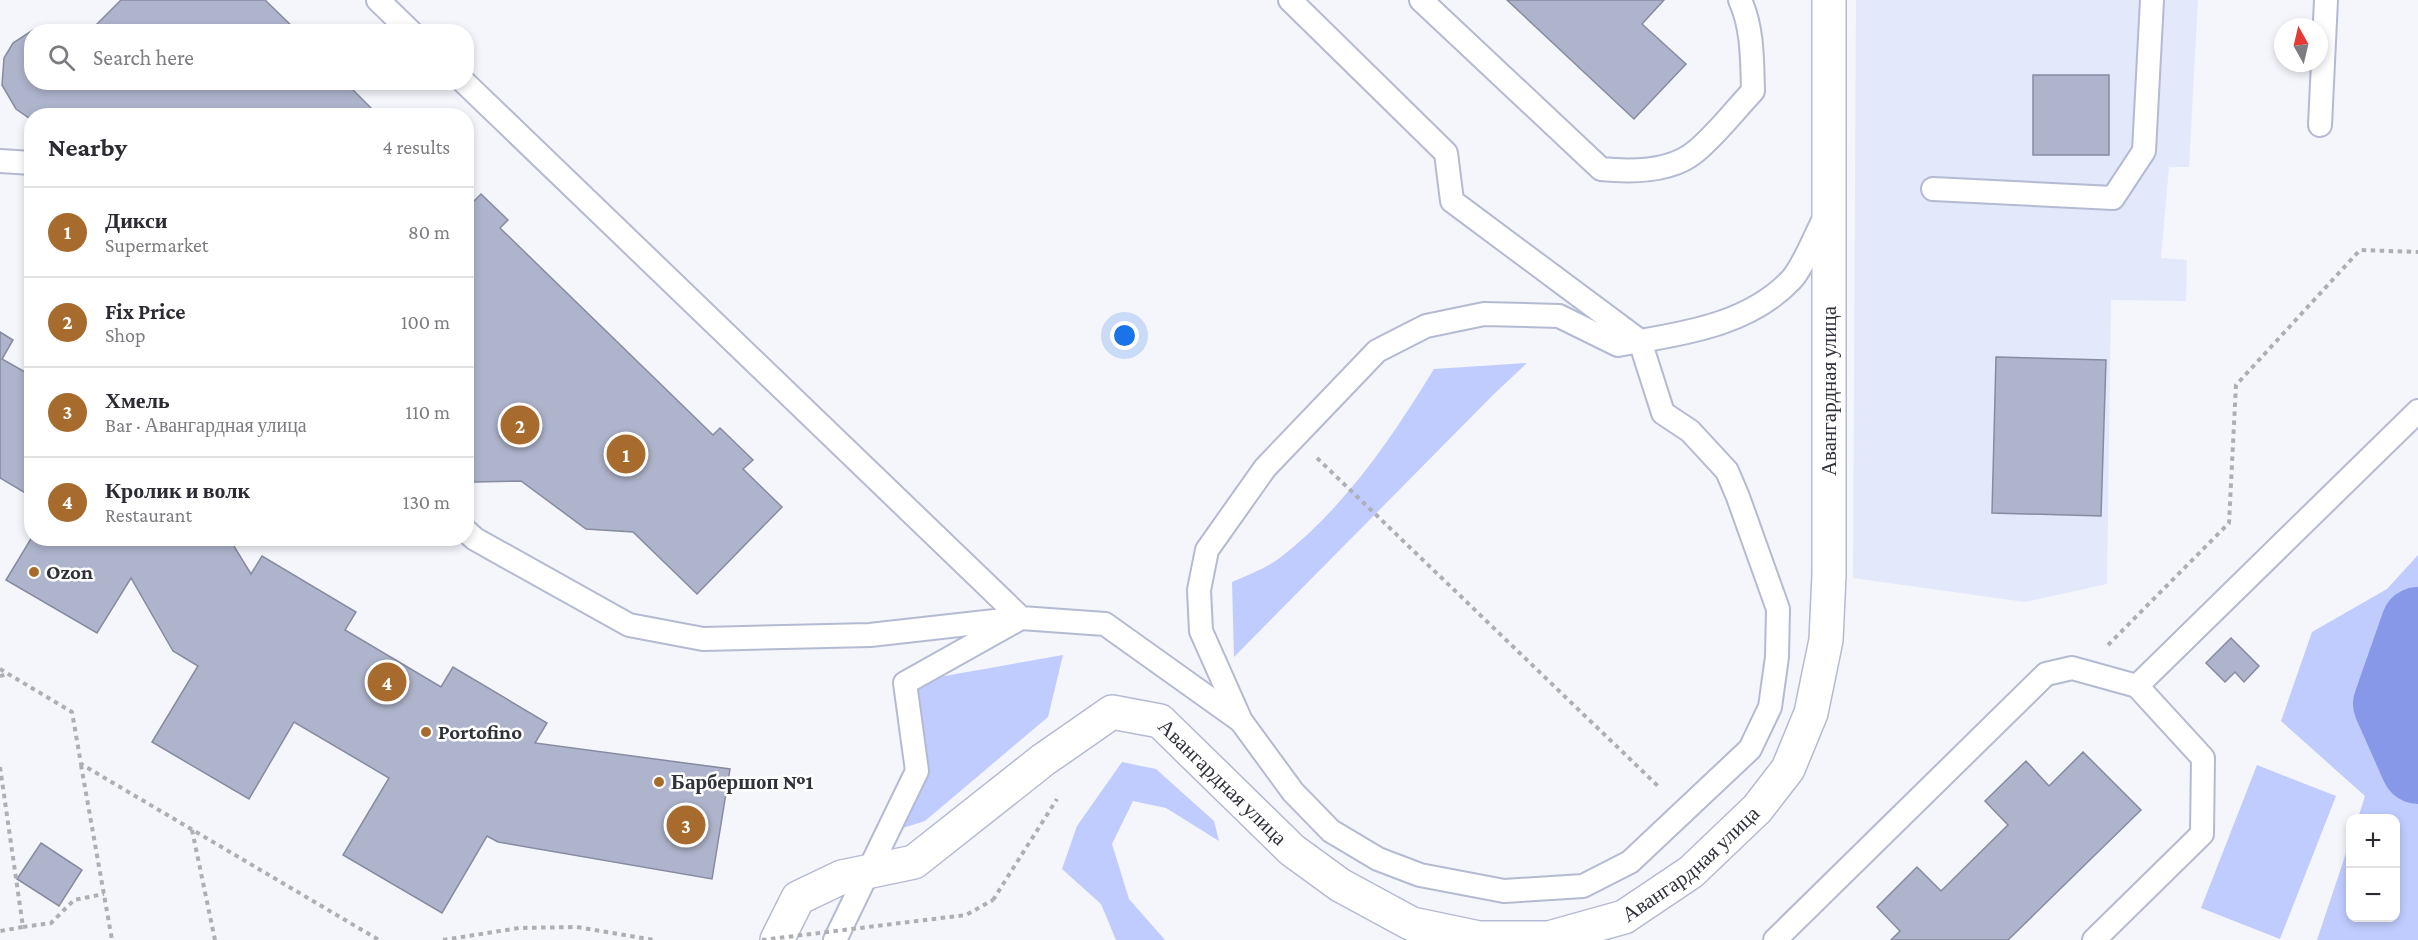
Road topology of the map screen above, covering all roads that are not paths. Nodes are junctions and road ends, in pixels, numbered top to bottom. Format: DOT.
graph roads {
  1 [pos="378,0"];
  2 [pos="1290,0"];
  3 [pos="1421,0"];
  4 [pos="1740,0"];
  5 [pos="1828,0"];
  6 [pos="2152,0"];
  7 [pos="2326,0"];
  8 [pos="403,24"];
  9 [pos="472,90"];
  10 [pos="2319,125"];
  11 [pos="0,161"];
  12 [pos="24,162"];
  13 [pos="1933,189"];
  14 [pos="1828,211"];
  15 [pos="1640,341"];
  16 [pos="2418,411"];
  17 [pos="474,538"];
  18 [pos="1021,618"];
  19 [pos="2137,686"];
  20 [pos="1240,721"];
  21 [pos="777,940"];
  22 [pos="835,940"];
  23 [pos="1775,940"];
  24 [pos="2094,940"];
  1 -- 8 [label="lane"];
  2 -- 15 [label="lane"];
  3 -- 4 [label="lane"];
  5 -- 14 [label="street, Авангардная улица"];
  6 -- 13 [label="lane"];
  7 -- 10 [label="lane"];
  9 -- 18 [label="lane"];
  11 -- 12 [label="lane"];
  14 -- 15 [label="lane"];
  14 -- 21 [label="street, Авангардная улица"];
  15 -- 20 [label="lane"];
  15 -- 20 [label="lane"];
  16 -- 19 [label="lane"];
  17 -- 18 [label="lane"];
  18 -- 20 [label="lane"];
  18 -- 22 [label="lane"];
  19 -- 23 [label="lane"];
  19 -- 24 [label="lane"];
}
